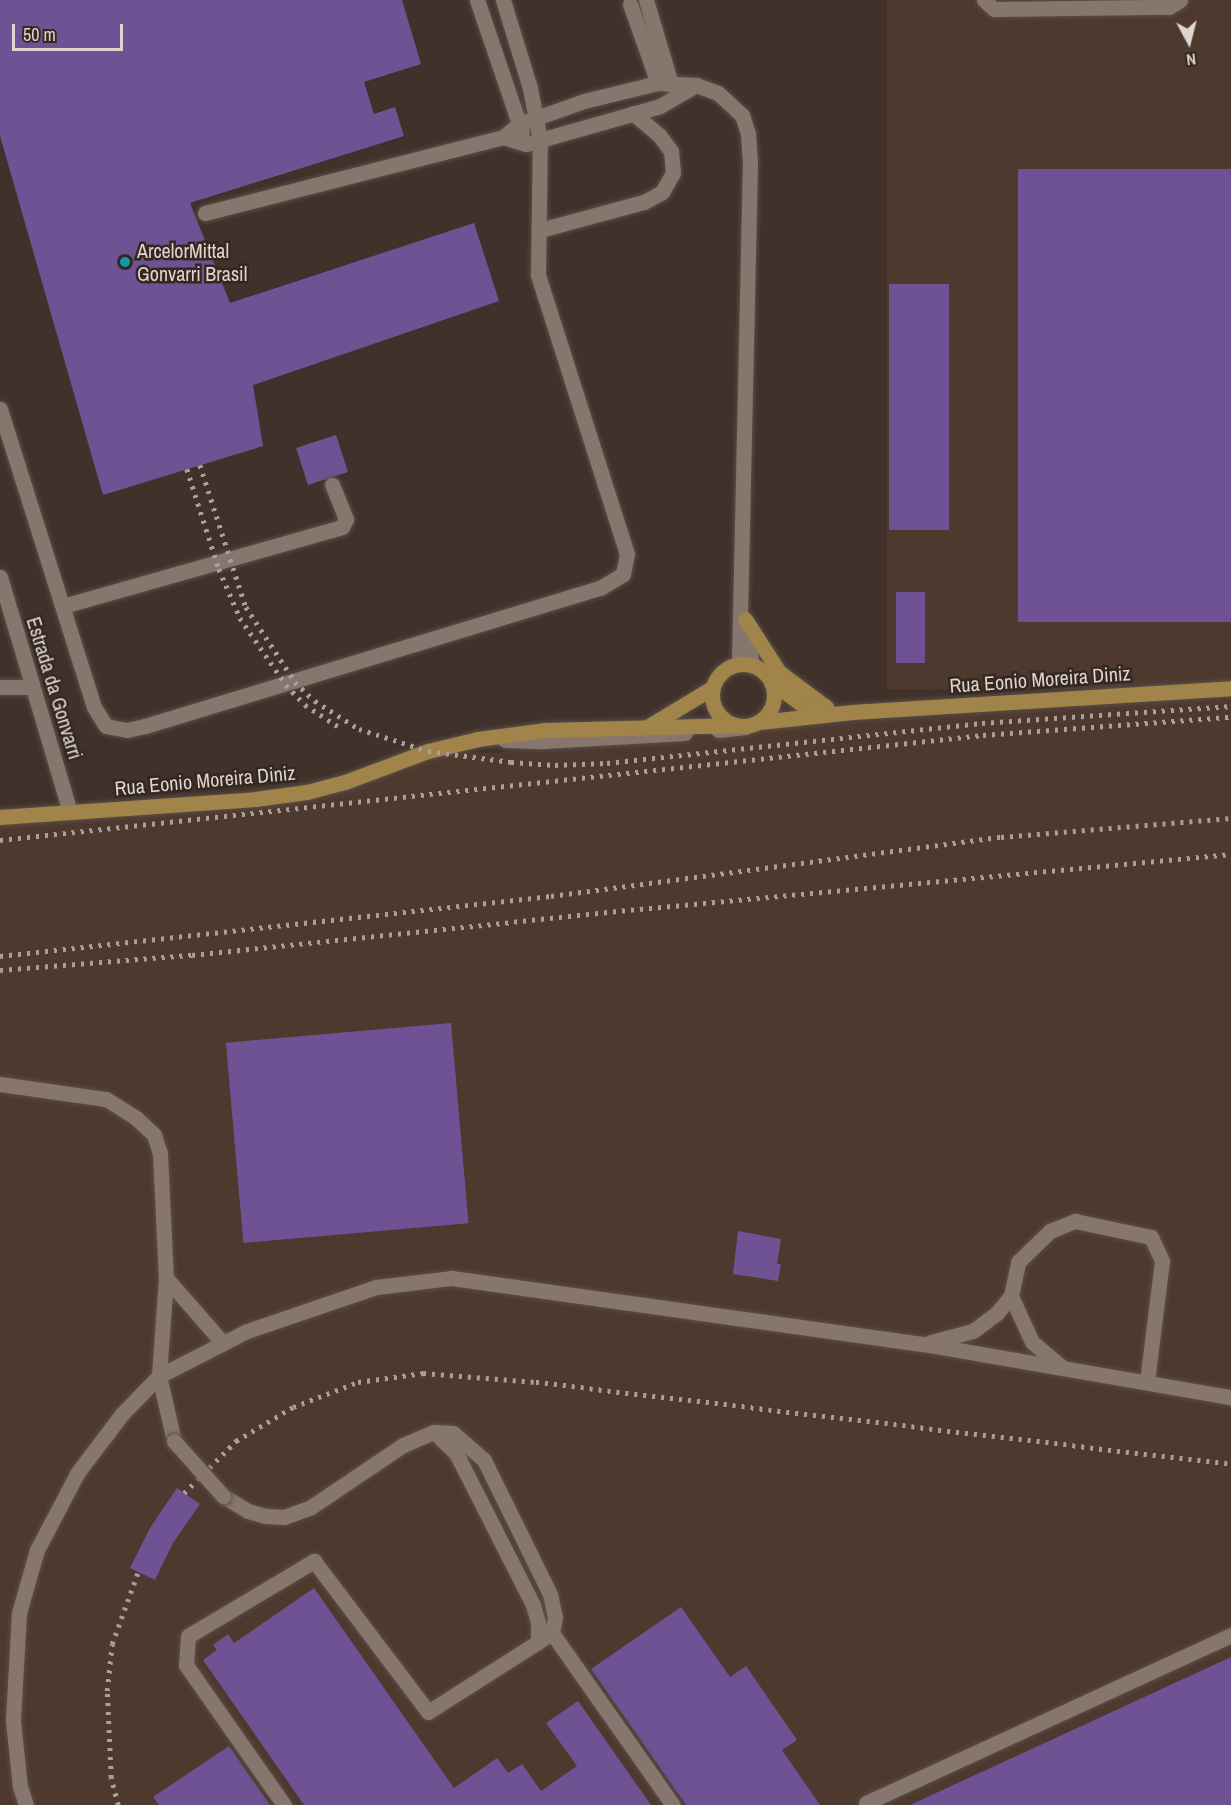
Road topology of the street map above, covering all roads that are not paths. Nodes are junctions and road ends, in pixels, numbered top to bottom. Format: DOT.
graph roads {
  1 [pos="477,0"];
  2 [pos="503,0"];
  3 [pos="646,0"];
  4 [pos="984,0"];
  5 [pos="1180,0"];
  6 [pos="630,4"];
  7 [pos="664,83"];
  8 [pos="696,85"];
  9 [pos="633,113"];
  10 [pos="536,119"];
  11 [pos="519,124"];
  12 [pos="503,137"];
  13 [pos="533,142"];
  14 [pos="205,213"];
  15 [pos="540,230"];
  16 [pos="0,409"];
  17 [pos="332,485"];
  18 [pos="0,577"];
  19 [pos="741,590"];
  20 [pos="63,606"];
  21 [pos="745,619"];
  22 [pos="745,665"];
  23 [pos="771,682"];
  24 [pos="0,687"];
  25 [pos="32,687"];
  26 [pos="712,688"];
  27 [pos="1231,688"];
  28 [pos="826,707"];
  29 [pos="852,712"];
  30 [pos="746,725"];
  31 [pos="650,726"];
  32 [pos="478,739"];
  33 [pos="70,812"];
  34 [pos="0,817"];
  35 [pos="0,1084"];
  36 [pos="166,1278"];
  37 [pos="1011,1296"];
  38 [pos="223,1343"];
  39 [pos="923,1344"];
  40 [pos="1063,1368"];
  41 [pos="159,1376"];
  42 [pos="1147,1382"];
  43 [pos="1231,1397"];
  44 [pos="434,1432"];
  45 [pos="552,1633"];
  46 [pos="1231,1635"];
  47 [pos="538,1642"];
  48 [pos="26,1805"];
  49 [pos="284,1805"];
  50 [pos="673,1805"];
  51 [pos="867,1805"];
  1 -- 11 [label="street"];
  2 -- 10 [label="street"];
  3 -- 7 [label="street"];
  4 -- 5 [label="street"];
  6 -- 7 [label="street"];
  7 -- 8 [label="street"];
  7 -- 10 [label="street"];
  8 -- 9 [label="street"];
  8 -- 19 [label="street"];
  9 -- 13 [label="street"];
  9 -- 15 [label="street"];
  10 -- 11 [label="street"];
  10 -- 13 [label="street"];
  11 -- 12 [label="street"];
  11 -- 13 [label="street"];
  12 -- 13 [label="street"];
  12 -- 14 [label="street"];
  13 -- 15 [label="street"];
  15 -- 20 [label="street"];
  16 -- 20 [label="street"];
  17 -- 20 [label="street"];
  18 -- 25 [label="street, Estrada da Gonvarri"];
  19 -- 21 [label="street"];
  19 -- 22 [label="street"];
  21 -- 22 [label="street"];
  21 -- 28 [label="main road"];
  22 -- 23 [label="main road"];
  22 -- 26 [label="main road"];
  23 -- 28 [label="main road, Rua Eonio Moreira Diniz"];
  23 -- 30 [label="main road"];
  24 -- 25 [label="street"];
  25 -- 33 [label="street, Estrada da Gonvarri"];
  26 -- 30 [label="main road"];
  26 -- 31 [label="main road, Rua Eonio Moreira Diniz"];
  27 -- 29 [label="main road, Rua Eonio Moreira Diniz"];
  28 -- 29 [label="main road, Rua Eonio Moreira Diniz"];
  29 -- 30 [label="main road, Rua Eonio Moreira Diniz"];
  30 -- 31 [label="main road, Rua Eonio Moreira Diniz"];
  30 -- 32 [label="street, Rua Eonio Moreira Diniz"];
  31 -- 32 [label="main road, Rua Eonio Moreira Diniz"];
  32 -- 33 [label="main road, Rua Eonio Moreira Diniz"];
  33 -- 34 [label="main road, Rua Eonio Moreira Diniz"];
  35 -- 36 [label="street"];
  36 -- 38 [label="street"];
  36 -- 41 [label="street"];
  37 -- 39 [label="street"];
  37 -- 40 [label="street"];
  37 -- 42 [label="street"];
  38 -- 39 [label="street"];
  38 -- 41 [label="street"];
  39 -- 40 [label="street"];
  40 -- 42 [label="street"];
  41 -- 44 [label="street, bridge"];
  41 -- 48 [label="street"];
  42 -- 43 [label="street"];
  44 -- 45 [label="street"];
  44 -- 47 [label="street"];
  45 -- 47 [label="street"];
  45 -- 50 [label="street"];
  46 -- 51 [label="street"];
  47 -- 49 [label="street"];
}
